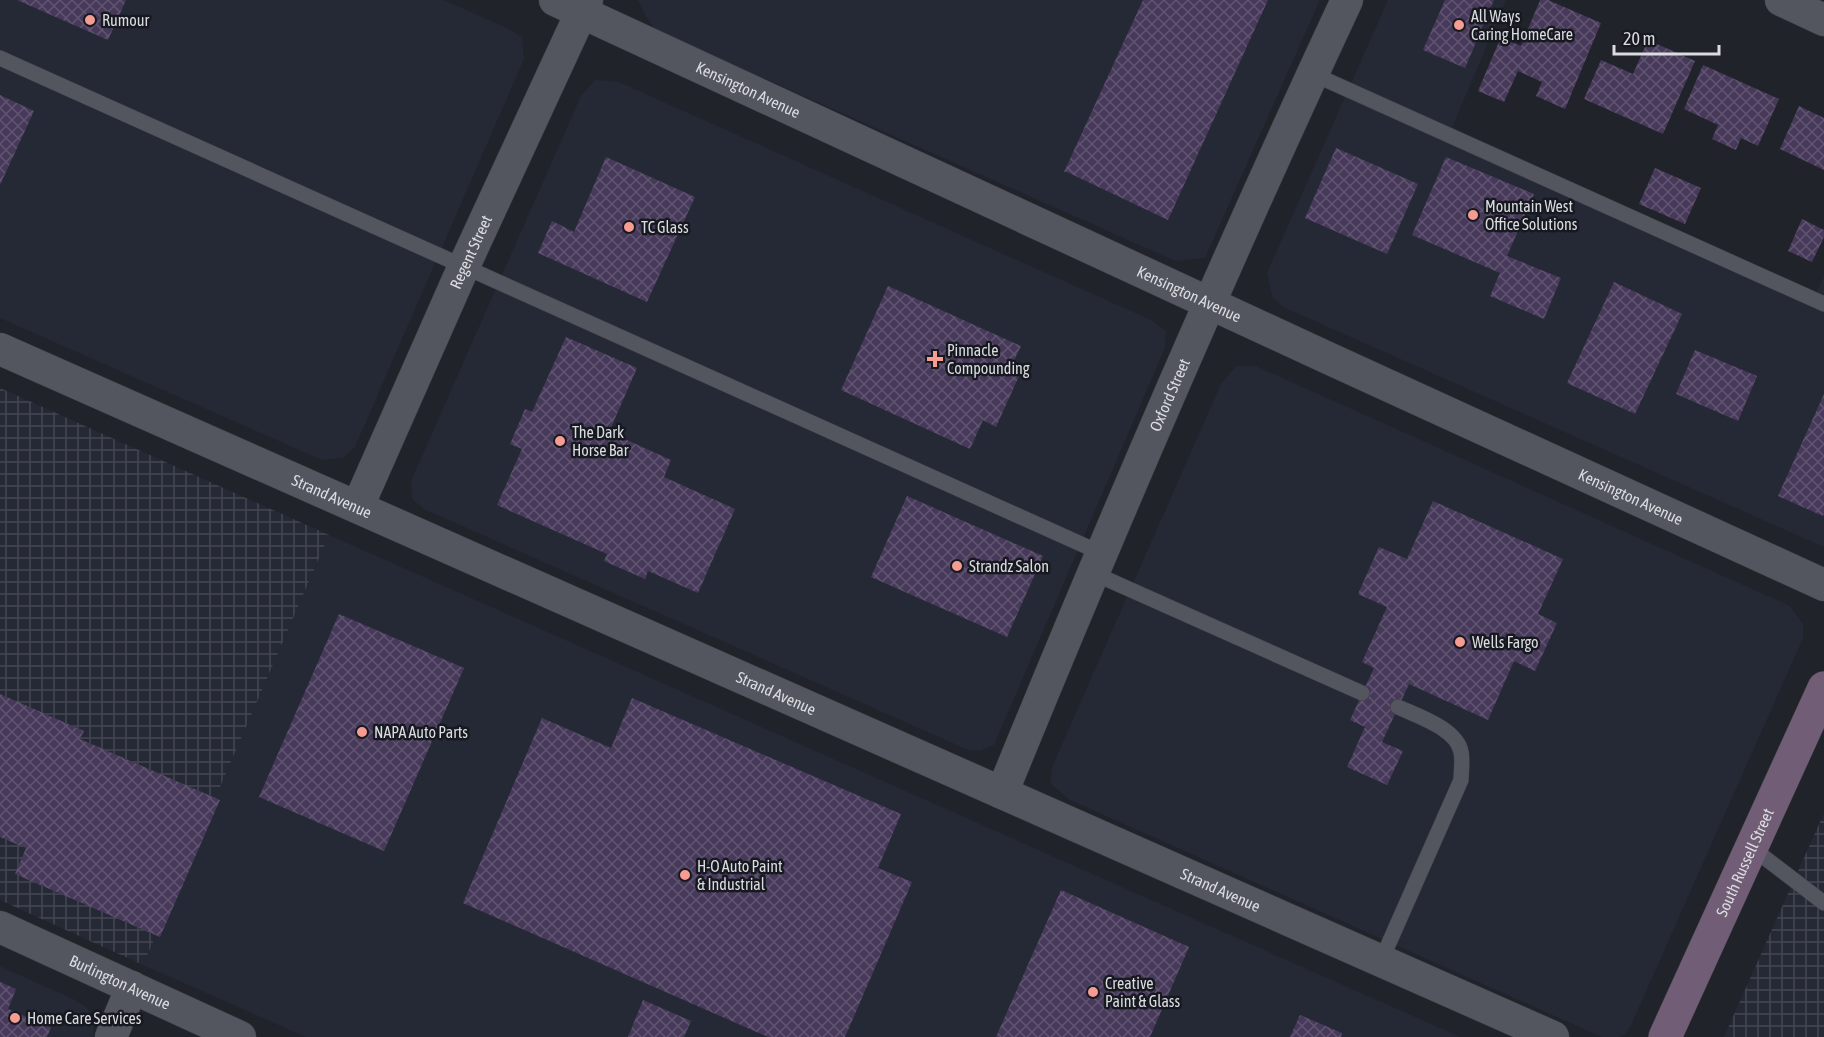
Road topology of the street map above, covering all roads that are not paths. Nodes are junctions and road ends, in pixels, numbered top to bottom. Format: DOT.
graph roads {
  1 [pos="1347,0"];
  2 [pos="1781,0"];
  3 [pos="575,4"];
  4 [pos="1824,20"];
  5 [pos="0,58"];
  6 [pos="1313,74"];
  7 [pos="464,266"];
  8 [pos="1209,304"];
  9 [pos="1824,304"];
  10 [pos="0,349"];
  11 [pos="358,506"];
  12 [pos="1097,563"];
  13 [pos="1824,585"];
  14 [pos="1824,688"];
  15 [pos="1362,693"];
  16 [pos="1398,707"];
  17 [pos="1002,793"];
  18 [pos="1752,848"];
  19 [pos="1824,903"];
  20 [pos="0,927"];
  21 [pos="1381,961"];
  22 [pos="132,987"];
  23 [pos="111,1037"];
  24 [pos="240,1037"];
  25 [pos="1553,1037"];
  26 [pos="1665,1037"];
  1 -- 6 [label="street, Oxford Street"];
  2 -- 4 [label="street"];
  3 -- 7 [label="street, Regent Street"];
  3 -- 8 [label="street, Kensington Avenue"];
  5 -- 7 [label="lane"];
  6 -- 8 [label="street, Oxford Street"];
  6 -- 9 [label="lane"];
  7 -- 11 [label="street, Regent Street"];
  7 -- 12 [label="lane"];
  8 -- 12 [label="street, Oxford Street"];
  8 -- 13 [label="street, Kensington Avenue"];
  10 -- 11 [label="street, Strand Avenue"];
  11 -- 17 [label="street, Strand Avenue"];
  12 -- 15 [label="lane"];
  12 -- 17 [label="street, Oxford Street"];
  14 -- 18 [label="main road, South Russell Street"];
  16 -- 21 [label="lane"];
  17 -- 21 [label="street, Strand Avenue"];
  18 -- 19 [label="lane"];
  18 -- 26 [label="main road, South Russell Street"];
  20 -- 22 [label="street, Burlington Avenue"];
  21 -- 25 [label="street, Strand Avenue"];
  22 -- 23 [label="street"];
  22 -- 24 [label="street, Burlington Avenue"];
}
